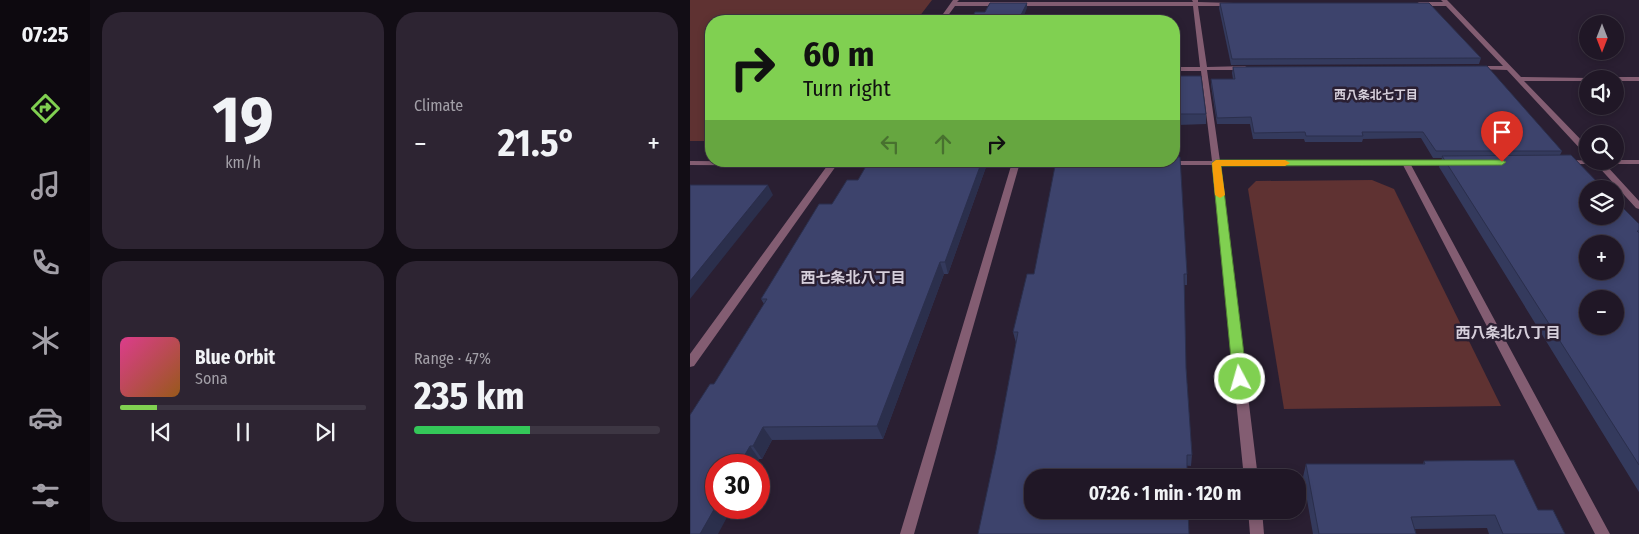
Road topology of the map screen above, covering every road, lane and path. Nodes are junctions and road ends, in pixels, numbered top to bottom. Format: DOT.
graph roads {
  1 [pos="955,2"];
  2 [pos="1196,2"];
  3 [pos="1446,2"];
  4 [pos="1235,4"];
  5 [pos="1410,4"];
  6 [pos="945,15"];
  7 [pos="1253,68"];
  8 [pos="1469,68"];
  9 [pos="1508,68"];
  10 [pos="1180,69"];
  11 [pos="1204,69"];
  12 [pos="1519,80"];
  13 [pos="1579,80"];
  14 [pos="1624,80"];
  15 [pos="1639,80"];
  16 [pos="1579,143"];
  17 [pos="1559,162"];
  18 [pos="1579,162"];
  19 [pos="1624,162"];
  20 [pos="1639,162"];
  21 [pos="1180,163"];
  22 [pos="1216,163"];
  23 [pos="1406,163"];
  24 [pos="1463,163"];
  25 [pos="690,164"];
  26 [pos="705,164"];
  27 [pos="837,167"];
  28 [pos="1015,167"];
  29 [pos="1605,170"];
  30 [pos="1639,206"];
  31 [pos="690,363"];
  32 [pos="1250,469"];
  33 [pos="1256,519"];
  34 [pos="907,534"];
  35 [pos="1257,534"];
  36 [pos="1603,534"];
  1 -- 2 [label="street"];
  1 -- 6 [label="street"];
  2 -- 4 [label="street"];
  2 -- 11 [label="street"];
  3 -- 5 [label="street"];
  3 -- 9 [label="street"];
  7 -- 11 [label="street"];
  8 -- 9 [label="street"];
  9 -- 12 [label="street"];
  10 -- 11 [label="street"];
  11 -- 22 [label="street"];
  12 -- 13 [label="street"];
  12 -- 16 [label="street"];
  14 -- 15 [label="street"];
  17 -- 18 [label="street"];
  19 -- 20 [label="street"];
  21 -- 22 [label="street"];
  22 -- 23 [label="street"];
  22 -- 32 [label="street"];
  23 -- 24 [label="street"];
  23 -- 36 [label="street"];
  25 -- 26 [label="street"];
  27 -- 31 [label="street"];
  28 -- 34 [label="street"];
  29 -- 30 [label="street"];
  33 -- 35 [label="street"];
}
